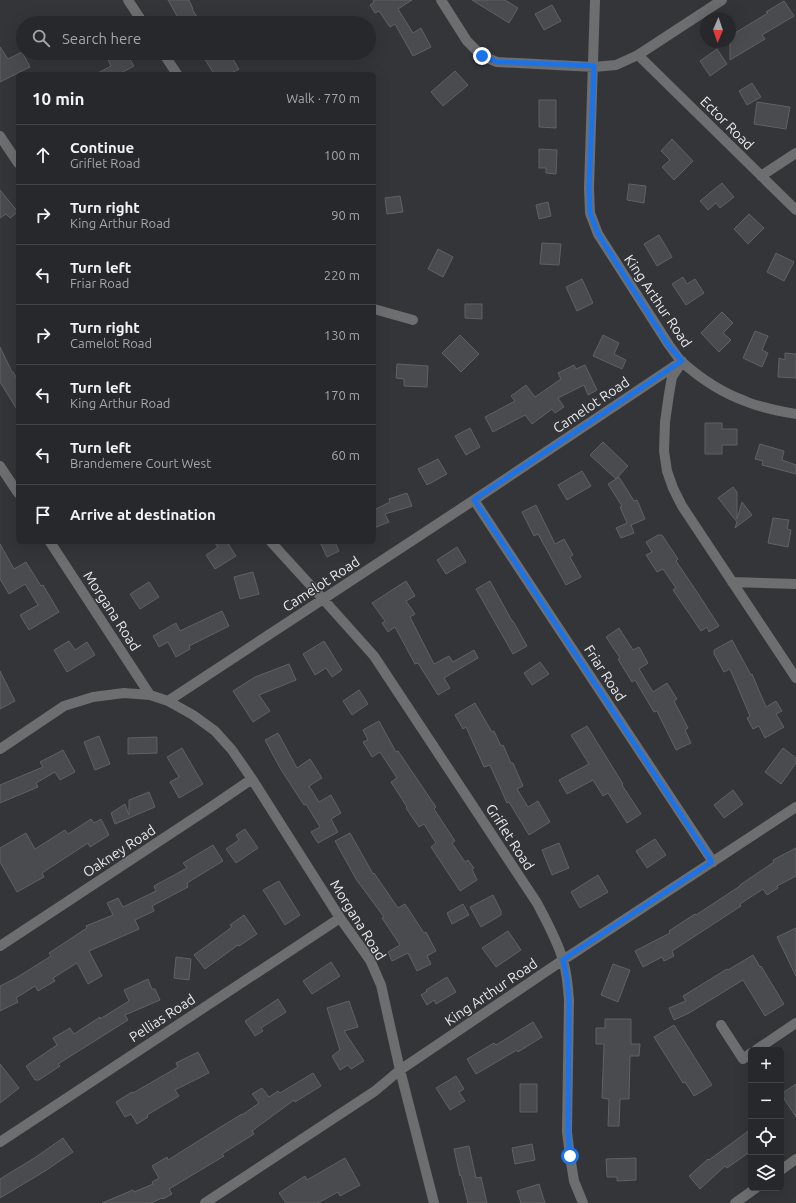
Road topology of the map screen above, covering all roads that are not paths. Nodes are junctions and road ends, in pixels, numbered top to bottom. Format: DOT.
graph roads {
  1 [pos="128,0"];
  2 [pos="441,0"];
  3 [pos="595,0"];
  4 [pos="722,0"];
  5 [pos="139,16"];
  6 [pos="638,55"];
  7 [pos="168,60"];
  8 [pos="594,66"];
  9 [pos="176,72"];
  10 [pos="0,136"];
  11 [pos="796,153"];
  12 [pos="16,160"];
  13 [pos="761,176"];
  14 [pos="796,210"];
  15 [pos="376,310"];
  16 [pos="413,320"];
  17 [pos="682,361"];
  18 [pos="796,414"];
  19 [pos="0,466"];
  20 [pos="16,490"];
  21 [pos="474,500"];
  22 [pos="51,544"];
  23 [pos="273,544"];
  24 [pos="732,582"];
  25 [pos="796,584"];
  26 [pos="323,599"];
  27 [pos="796,678"];
  28 [pos="150,695"];
  29 [pos="168,701"];
  30 [pos="0,749"];
  31 [pos="252,779"];
  32 [pos="796,807"];
  33 [pos="712,862"];
  34 [pos="340,918"];
  35 [pos="0,946"];
  36 [pos="563,960"];
  37 [pos="796,1023"];
  38 [pos="721,1025"];
  39 [pos="760,1047"];
  40 [pos="748,1055"];
  41 [pos="400,1070"];
  42 [pos="0,1142"];
  43 [pos="796,1159"];
  44 [pos="784,1168"];
  45 [pos="752,1191"];
  46 [pos="205,1203"];
  47 [pos="434,1203"];
  48 [pos="584,1203"];
  49 [pos="735,1203"];
  1 -- 5 [label="street"];
  2 -- 8 [label="street"];
  3 -- 8 [label="street, King Arthur Road"];
  4 -- 6 [label="street"];
  6 -- 8 [label="street"];
  6 -- 13 [label="street, Ector Road"];
  7 -- 9 [label="street"];
  8 -- 17 [label="street, King Arthur Road"];
  10 -- 12 [label="street"];
  11 -- 13 [label="street"];
  13 -- 14 [label="street, Ector Road"];
  15 -- 16 [label="street"];
  17 -- 18 [label="street"];
  17 -- 21 [label="street, Camelot Road"];
  17 -- 24 [label="street, King Arthur Road"];
  19 -- 20 [label="street"];
  21 -- 26 [label="street, Camelot Road"];
  21 -- 33 [label="street, Friar Road"];
  22 -- 28 [label="street, Morgana Road"];
  23 -- 26 [label="street, Griflet Road"];
  24 -- 25 [label="street"];
  24 -- 27 [label="street, King Arthur Road"];
  26 -- 29 [label="street, Camelot Road"];
  26 -- 36 [label="street, Griflet Road"];
  28 -- 29 [label="street"];
  28 -- 30 [label="street"];
  29 -- 31 [label="street, Morgana Road"];
  31 -- 34 [label="street, Morgana Road"];
  31 -- 35 [label="street, Oakney Road"];
  32 -- 33 [label="street, King Arthur Road"];
  33 -- 36 [label="street, King Arthur Road"];
  34 -- 41 [label="street, Morgana Road"];
  34 -- 42 [label="street, Pellias Road"];
  36 -- 41 [label="street, King Arthur Road"];
  36 -- 48 [label="street, Griflet Road"];
  37 -- 39 [label="street"];
  38 -- 40 [label="street"];
  41 -- 46 [label="street, King Arthur Road"];
  41 -- 47 [label="street, Morgana Road"];
  43 -- 44 [label="street"];
  45 -- 49 [label="street"];
}
